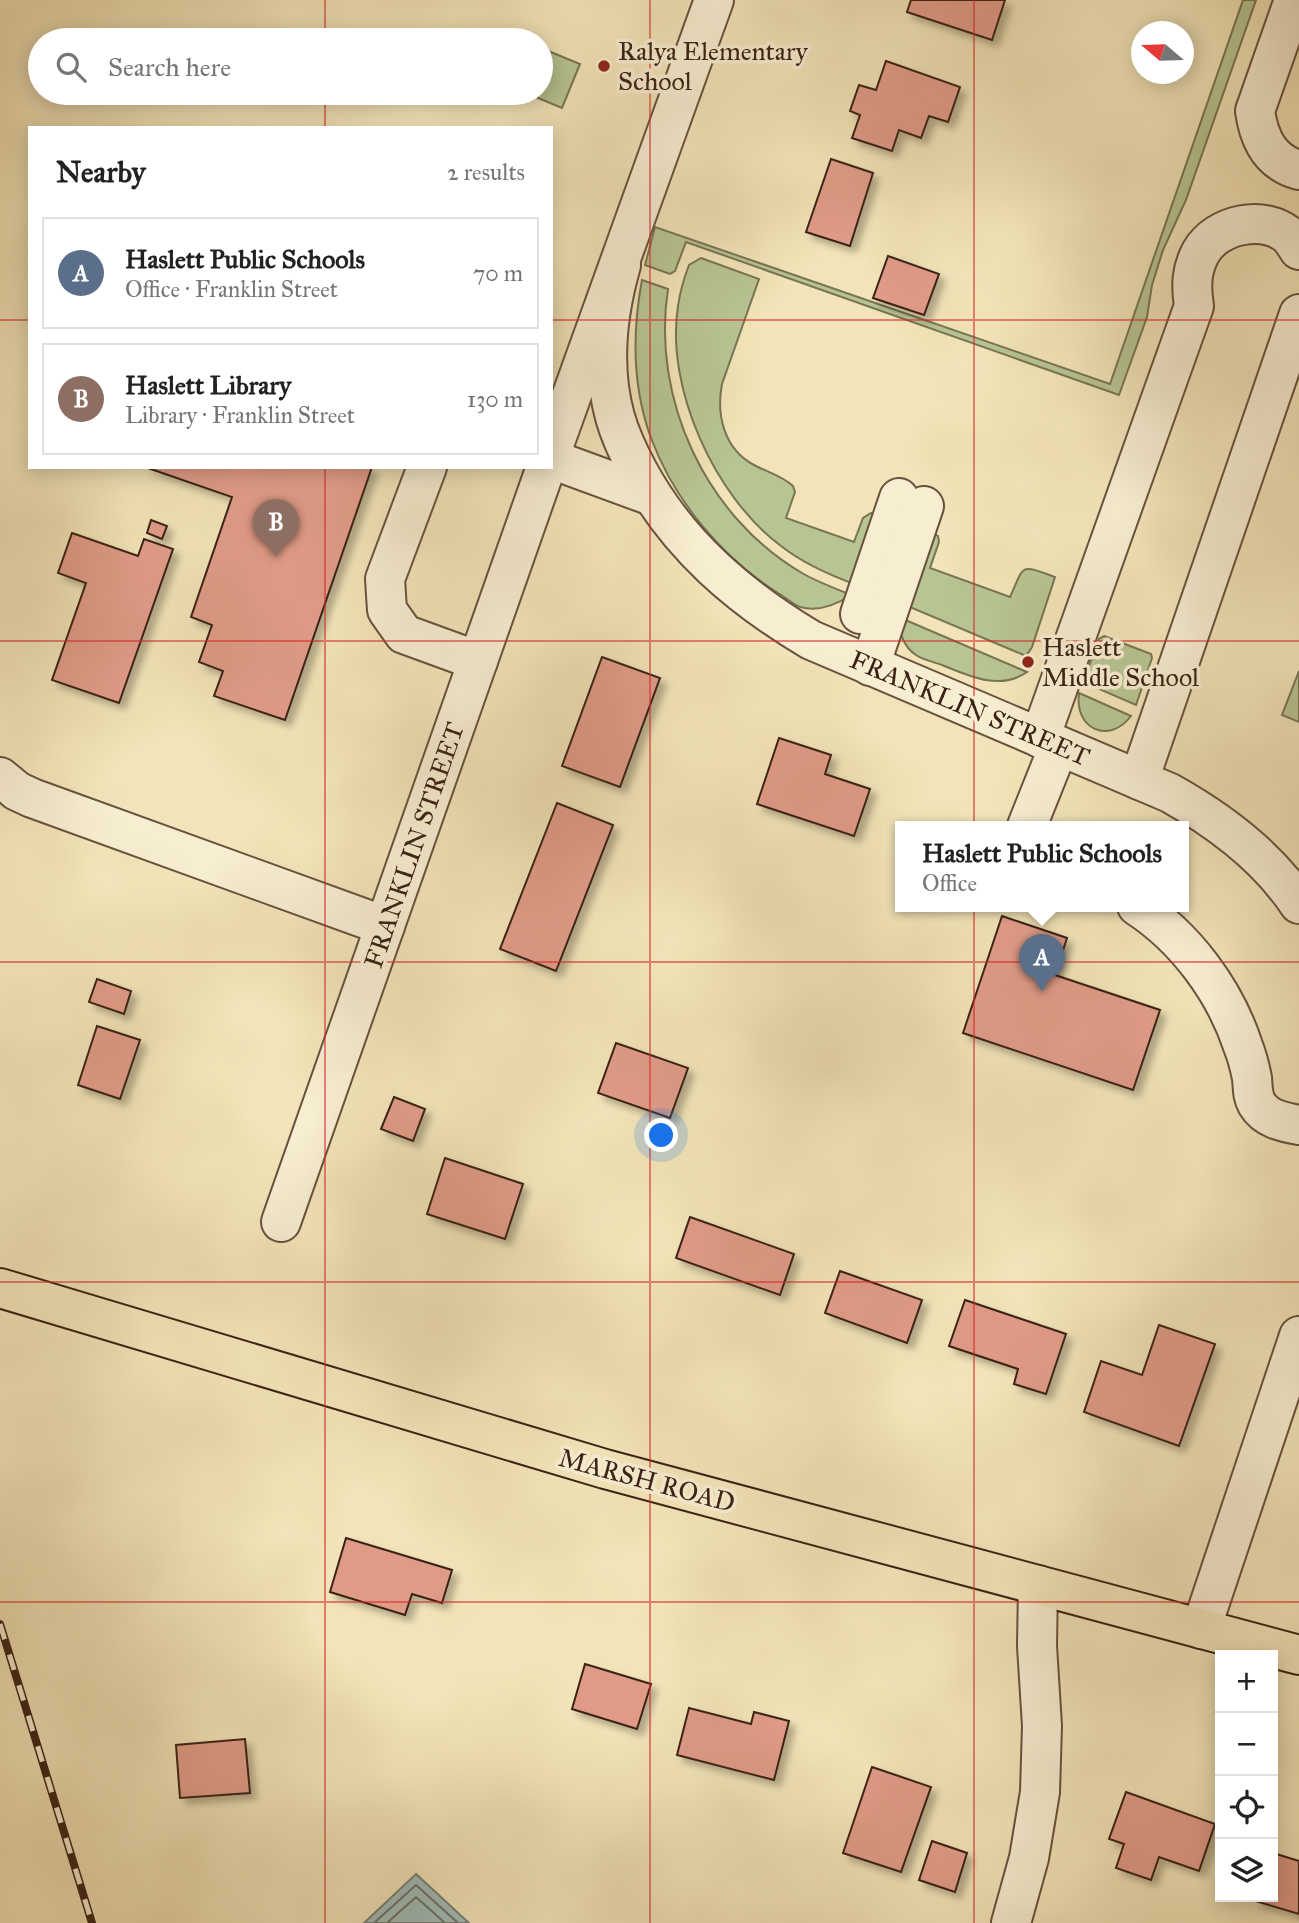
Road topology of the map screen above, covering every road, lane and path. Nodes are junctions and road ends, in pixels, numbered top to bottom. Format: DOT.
graph roads {
  1 [pos="714,0"];
  2 [pos="1294,0"];
  3 [pos="1299,170"];
  4 [pos="1299,250"];
  5 [pos="621,265"];
  6 [pos="1299,314"];
  7 [pos="553,448"];
  8 [pos="553,460"];
  9 [pos="426,469"];
  10 [pos="545,469"];
  11 [pos="652,496"];
  12 [pos="912,502"];
  13 [pos="478,660"];
  14 [pos="858,661"];
  15 [pos="1049,742"];
  16 [pos="0,776"];
  17 [pos="1139,780"];
  18 [pos="1028,821"];
  19 [pos="1299,904"];
  20 [pos="1144,912"];
  21 [pos="385,926"];
  22 [pos="1299,1125"];
  23 [pos="281,1222"];
  24 [pos="0,1288"];
  25 [pos="1299,1336"];
  26 [pos="1038,1585"];
  27 [pos="1201,1629"];
  28 [pos="1299,1655"];
  29 [pos="1011,1923"];
  1 -- 5 [label="street, FRANKLIN STREET"];
  2 -- 3 [label="street"];
  4 -- 15 [label="street"];
  5 -- 7 [label="street, FRANKLIN STREET"];
  5 -- 11 [label="street, FRANKLIN STREET"];
  6 -- 17 [label="street"];
  8 -- 11 [label="street"];
  9 -- 13 [label="street"];
  10 -- 13 [label="street, FRANKLIN STREET"];
  11 -- 14 [label="street, FRANKLIN STREET"];
  12 -- 14 [label="street"];
  13 -- 21 [label="street, FRANKLIN STREET"];
  14 -- 15 [label="street, FRANKLIN STREET"];
  15 -- 17 [label="street, FRANKLIN STREET"];
  15 -- 18 [label="street"];
  16 -- 21 [label="street"];
  17 -- 19 [label="street, FRANKLIN STREET"];
  20 -- 22 [label="street"];
  21 -- 23 [label="street, FRANKLIN STREET"];
  24 -- 26 [label="main road, MARSH ROAD"];
  25 -- 27 [label="street"];
  26 -- 27 [label="main road, MARSH ROAD"];
  26 -- 29 [label="street"];
  27 -- 28 [label="main road, MARSH ROAD"];
}
